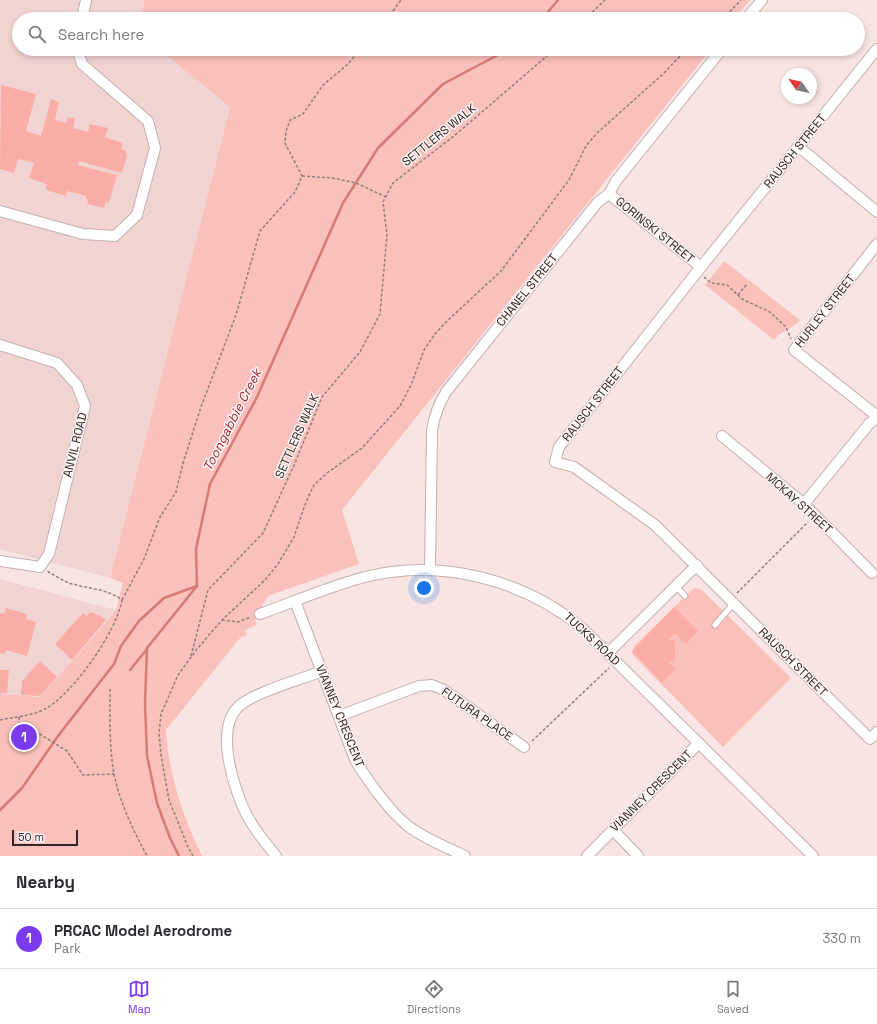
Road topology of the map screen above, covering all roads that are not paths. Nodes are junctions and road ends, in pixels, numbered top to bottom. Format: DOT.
graph roads {
  1 [pos="86,0"];
  2 [pos="762,0"];
  3 [pos="83,12"];
  4 [pos="752,12"];
  5 [pos="877,49"];
  6 [pos="79,56"];
  7 [pos="716,56"];
  8 [pos="799,147"];
  9 [pos="609,194"];
  10 [pos="0,211"];
  11 [pos="877,212"];
  12 [pos="877,244"];
  13 [pos="699,269"];
  14 [pos="0,344"];
  15 [pos="877,416"];
  16 [pos="722,436"];
  17 [pos="804,504"];
  18 [pos="0,561"];
  19 [pos="697,565"];
  20 [pos="430,570"];
  21 [pos="872,573"];
  22 [pos="676,586"];
  23 [pos="686,596"];
  24 [pos="295,601"];
  25 [pos="732,601"];
  26 [pos="260,614"];
  27 [pos="716,625"];
  28 [pos="608,653"];
  29 [pos="322,671"];
  30 [pos="339,716"];
  31 [pos="877,732"];
  32 [pos="699,743"];
  33 [pos="524,747"];
  34 [pos="613,830"];
  35 [pos="461,855"];
  36 [pos="276,856"];
  37 [pos="587,856"];
  38 [pos="638,856"];
  39 [pos="813,856"];
  1 -- 3 [label="street"];
  2 -- 4 [label="street"];
  5 -- 8 [label="street, RAUSCH STREET"];
  6 -- 10 [label="street"];
  7 -- 9 [label="street, CHANEL STREET"];
  8 -- 11 [label="street"];
  8 -- 13 [label="street, RAUSCH STREET"];
  9 -- 13 [label="street, GORINSKI STREET"];
  9 -- 20 [label="street, CHANEL STREET"];
  12 -- 15 [label="street, HURLEY STREET"];
  13 -- 19 [label="street, RAUSCH STREET"];
  14 -- 18 [label="street, ANVIL ROAD"];
  15 -- 17 [label="street"];
  16 -- 17 [label="street, MCKAY STREET"];
  17 -- 21 [label="street, MCKAY STREET"];
  19 -- 22 [label="street"];
  19 -- 25 [label="street, RAUSCH STREET"];
  20 -- 24 [label="street, TUCKS ROAD"];
  20 -- 28 [label="street, TUCKS ROAD"];
  22 -- 23 [label="lane"];
  22 -- 28 [label="street"];
  24 -- 26 [label="street, TUCKS ROAD"];
  24 -- 29 [label="street, VIANNEY CRESCENT"];
  25 -- 27 [label="lane"];
  25 -- 31 [label="street, RAUSCH STREET"];
  28 -- 32 [label="street, TUCKS ROAD"];
  29 -- 30 [label="street, VIANNEY CRESCENT"];
  29 -- 36 [label="street"];
  30 -- 33 [label="street, FUTURA PLACE"];
  30 -- 35 [label="street, VIANNEY CRESCENT"];
  32 -- 34 [label="street, VIANNEY CRESCENT"];
  32 -- 39 [label="street, TUCKS ROAD"];
  34 -- 37 [label="street, VIANNEY CRESCENT"];
  34 -- 38 [label="street"];
}
